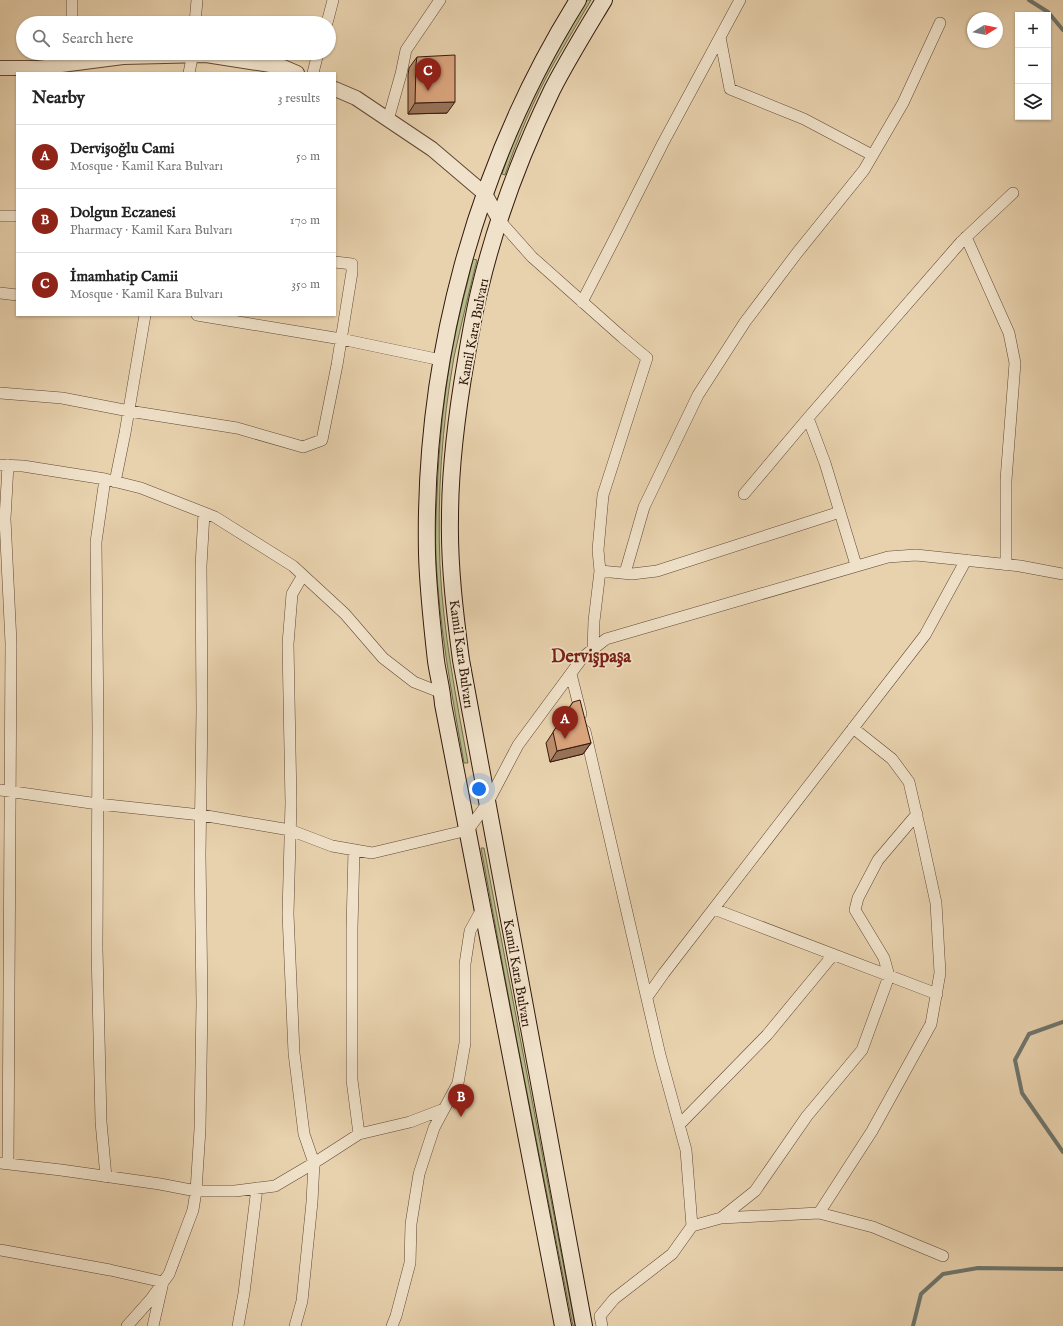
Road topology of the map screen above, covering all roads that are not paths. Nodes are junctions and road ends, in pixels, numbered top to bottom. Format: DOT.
graph roads {
  1 [pos="72,0"];
  2 [pos="197,0"];
  3 [pos="333,0"];
  4 [pos="440,0"];
  5 [pos="578,0"];
  6 [pos="604,0"];
  7 [pos="740,0"];
  8 [pos="72,16"];
  9 [pos="196,16"];
  10 [pos="329,16"];
  11 [pos="940,23"];
  12 [pos="720,38"];
  13 [pos="67,60"];
  14 [pos="192,60"];
  15 [pos="242,60"];
  16 [pos="316,60"];
  17 [pos="0,68"];
  18 [pos="189,72"];
  19 [pos="295,72"];
  20 [pos="313,72"];
  21 [pos="336,90"];
  22 [pos="388,120"];
  23 [pos="872,155"];
  24 [pos="1013,193"];
  25 [pos="485,194"];
  26 [pos="0,216"];
  27 [pos="16,216"];
  28 [pos="500,221"];
  29 [pos="966,237"];
  30 [pos="336,262"];
  31 [pos="0,293"];
  32 [pos="16,295"];
  33 [pos="582,302"];
  34 [pos="145,316"];
  35 [pos="203,316"];
  36 [pos="341,339"];
  37 [pos="441,360"];
  38 [pos="0,392"];
  39 [pos="129,411"];
  40 [pos="808,418"];
  41 [pos="4,465"];
  42 [pos="110,481"];
  43 [pos="744,494"];
  44 [pos="840,512"];
  45 [pos="204,513"];
  46 [pos="966,560"];
  47 [pos="1006,564"];
  48 [pos="856,565"];
  49 [pos="600,571"];
  50 [pos="625,573"];
  51 [pos="1063,574"];
  52 [pos="303,575"];
  53 [pos="593,649"];
  54 [pos="571,674"];
  55 [pos="442,693"];
  56 [pos="853,728"];
  57 [pos="5,791"];
  58 [pos="98,804"];
  59 [pos="487,804"];
  60 [pos="917,814"];
  61 [pos="201,815"];
  62 [pos="290,830"];
  63 [pos="468,830"];
  64 [pos="354,850"];
  65 [pos="482,909"];
  66 [pos="714,909"];
  67 [pos="833,955"];
  68 [pos="889,976"];
  69 [pos="937,994"];
  70 [pos="647,997"];
  71 [pos="444,1109"];
  72 [pos="679,1125"];
  73 [pos="359,1134"];
  74 [pos="314,1163"];
  75 [pos="4,1164"];
  76 [pos="106,1177"];
  77 [pos="257,1188"];
  78 [pos="196,1191"];
  79 [pos="819,1213"];
  80 [pos="721,1218"];
  81 [pos="692,1226"];
  82 [pos="0,1250"];
  83 [pos="943,1256"];
  84 [pos="163,1282"];
  85 [pos="127,1326"];
  86 [pos="153,1326"];
  87 [pos="238,1326"];
  88 [pos="295,1326"];
  89 [pos="392,1326"];
  90 [pos="563,1326"];
  91 [pos="584,1326"];
  92 [pos="602,1326"];
  1 -- 8 [label="street"];
  2 -- 9 [label="street"];
  3 -- 10 [label="street"];
  4 -- 22 [label="street"];
  5 -- 25 [label="main road, Kamil Kara Bulvarı"];
  6 -- 28 [label="main road, Kamil Kara Bulvarı"];
  7 -- 12 [label="street"];
  11 -- 23 [label="street"];
  12 -- 23 [label="street"];
  12 -- 33 [label="street"];
  13 -- 17 [label="street"];
  14 -- 18 [label="street"];
  15 -- 19 [label="street"];
  16 -- 20 [label="street"];
  21 -- 22 [label="street"];
  22 -- 25 [label="street"];
  23 -- 50 [label="street"];
  24 -- 29 [label="street"];
  25 -- 28 [label="street"];
  25 -- 37 [label="main road, Kamil Kara Bulvarı"];
  26 -- 27 [label="street"];
  28 -- 33 [label="street"];
  28 -- 59 [label="main road, Kamil Kara Bulvarı"];
  29 -- 40 [label="street"];
  29 -- 47 [label="street"];
  30 -- 36 [label="street"];
  31 -- 32 [label="street"];
  33 -- 49 [label="street"];
  34 -- 39 [label="street"];
  35 -- 36 [label="street"];
  36 -- 37 [label="street"];
  36 -- 39 [label="street"];
  37 -- 55 [label="main road, Kamil Kara Bulvarı"];
  38 -- 39 [label="street"];
  39 -- 42 [label="street"];
  40 -- 43 [label="street"];
  40 -- 44 [label="street"];
  41 -- 42 [label="street"];
  41 -- 57 [label="street"];
  42 -- 45 [label="street"];
  42 -- 58 [label="street"];
  44 -- 48 [label="street"];
  44 -- 50 [label="street"];
  45 -- 52 [label="street"];
  45 -- 61 [label="street"];
  46 -- 47 [label="street"];
  46 -- 48 [label="street"];
  46 -- 56 [label="street"];
  47 -- 51 [label="street"];
  48 -- 53 [label="street"];
  49 -- 50 [label="street"];
  49 -- 53 [label="street"];
  52 -- 55 [label="street"];
  52 -- 62 [label="street"];
  53 -- 54 [label="street"];
  54 -- 59 [label="street"];
  54 -- 70 [label="street"];
  55 -- 63 [label="main road, Kamil Kara Bulvarı"];
  56 -- 60 [label="street"];
  56 -- 66 [label="street"];
  57 -- 58 [label="street"];
  57 -- 75 [label="street"];
  58 -- 61 [label="street"];
  58 -- 76 [label="street"];
  59 -- 63 [label="street"];
  59 -- 91 [label="main road, Kamil Kara Bulvarı"];
  60 -- 68 [label="street"];
  60 -- 69 [label="street"];
  61 -- 62 [label="street"];
  61 -- 78 [label="street"];
  62 -- 64 [label="street"];
  62 -- 74 [label="street"];
  63 -- 64 [label="street"];
  63 -- 65 [label="main road, Kamil Kara Bulvarı"];
  64 -- 73 [label="street"];
  65 -- 71 [label="street"];
  65 -- 90 [label="main road, Kamil Kara Bulvarı"];
  66 -- 67 [label="street"];
  66 -- 70 [label="street"];
  67 -- 68 [label="street"];
  67 -- 72 [label="street"];
  68 -- 69 [label="street"];
  68 -- 80 [label="street"];
  69 -- 79 [label="street"];
  70 -- 72 [label="street"];
  71 -- 73 [label="street"];
  71 -- 89 [label="street"];
  72 -- 81 [label="street"];
  73 -- 74 [label="street"];
  74 -- 77 [label="street"];
  74 -- 88 [label="street"];
  75 -- 76 [label="street"];
  76 -- 78 [label="street"];
  77 -- 78 [label="street"];
  77 -- 87 [label="street"];
  78 -- 84 [label="street"];
  79 -- 80 [label="street"];
  79 -- 83 [label="street"];
  80 -- 81 [label="street"];
  81 -- 92 [label="street"];
  82 -- 84 [label="street"];
  84 -- 85 [label="street"];
  84 -- 86 [label="street"];
}
